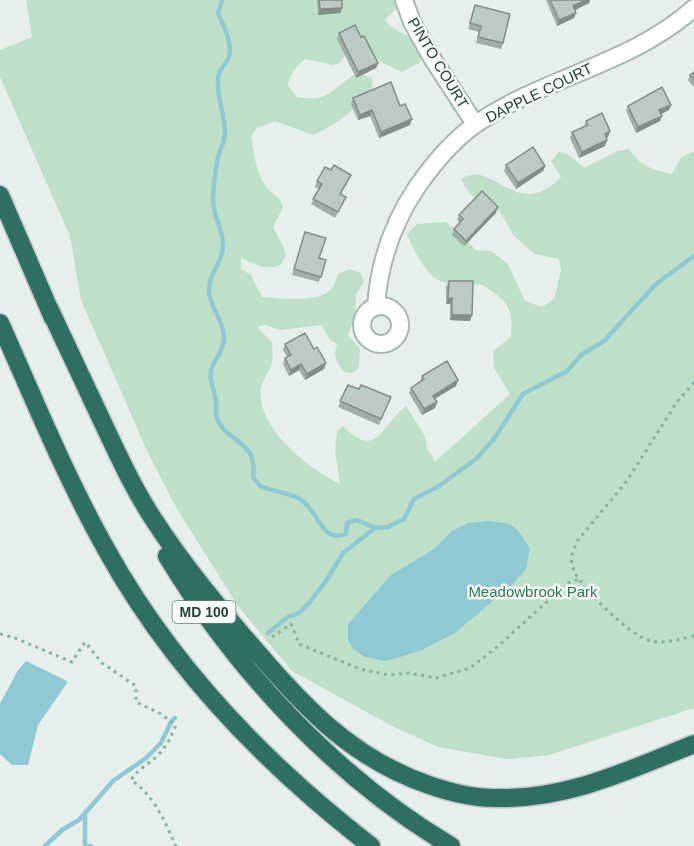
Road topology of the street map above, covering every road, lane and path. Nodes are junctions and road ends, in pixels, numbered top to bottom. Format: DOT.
graph roads {
  1 [pos="404,0"];
  2 [pos="694,8"];
  3 [pos="475,124"];
  4 [pos="0,195"];
  5 [pos="376,307"];
  6 [pos="49,309"];
  7 [pos="0,322"];
  8 [pos="694,382"];
  9 [pos="579,579"];
  10 [pos="0,634"];
  11 [pos="694,636"];
  12 [pos="272,637"];
  13 [pos="694,744"];
  14 [pos="332,816"];
  15 [pos="176,846"];
  16 [pos="363,846"];
  17 [pos="371,846"];
  18 [pos="451,846"];
  1 -- 3 [label="street, PINTO COURT"];
  2 -- 3 [label="street, DAPPLE COURT"];
  3 -- 5 [label="street, DAPPLE COURT"];
  4 -- 6 [label="highway, MD 100"];
  6 -- 13 [label="highway"];
  6 -- 18 [label="highway, MD 100"];
  7 -- 14 [label="highway, MD 100"];
  8 -- 9 [label="path"];
  9 -- 11 [label="path"];
  9 -- 12 [label="path"];
  10 -- 15 [label="path"];
  14 -- 16 [label="highway"];
  14 -- 17 [label="highway, MD 100"];
}
